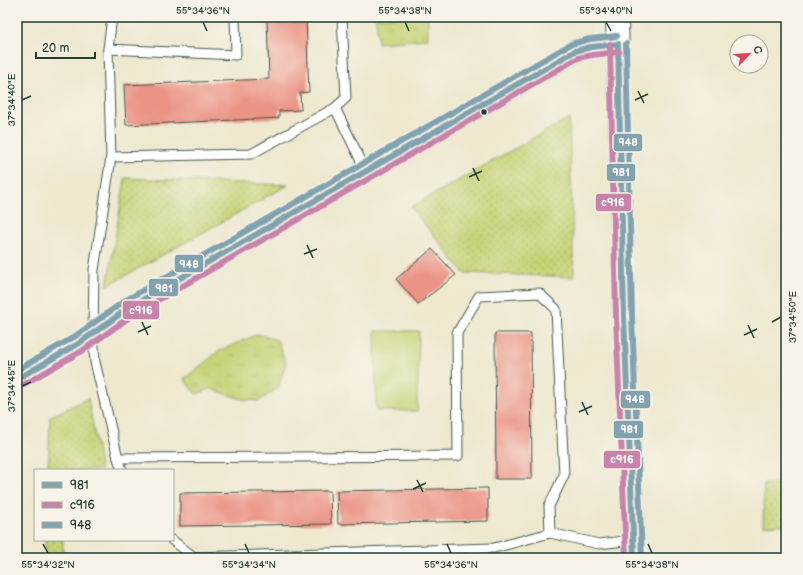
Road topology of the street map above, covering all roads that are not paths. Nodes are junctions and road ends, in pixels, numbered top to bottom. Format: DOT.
graph roads {
  1 [pos="112,17"];
  2 [pos="235,17"];
  3 [pos="342,17"];
  4 [pos="617,17"];
  5 [pos="618,44"];
  6 [pos="108,49"];
  7 [pos="335,108"];
  8 [pos="111,157"];
  9 [pos="366,170"];
  10 [pos="93,333"];
  11 [pos="17,379"];
  12 [pos="118,458"];
  13 [pos="122,469"];
  14 [pos="550,533"];
  15 [pos="173,541"];
  16 [pos="633,549"];
  17 [pos="424,554"];
  1 -- 6 [label="lane"];
  2 -- 6 [label="lane"];
  3 -- 7 [label="lane"];
  4 -- 5 [label="street"];
  5 -- 9 [label="street"];
  5 -- 16 [label="street"];
  6 -- 8 [label="lane"];
  7 -- 8 [label="lane"];
  7 -- 9 [label="lane"];
  8 -- 10 [label="lane"];
  9 -- 10 [label="street"];
  10 -- 11 [label="street"];
  10 -- 12 [label="lane"];
  12 -- 13 [label="lane"];
  12 -- 14 [label="lane"];
  14 -- 16 [label="lane"];
  14 -- 17 [label="lane"];
  15 -- 17 [label="lane"];
}
